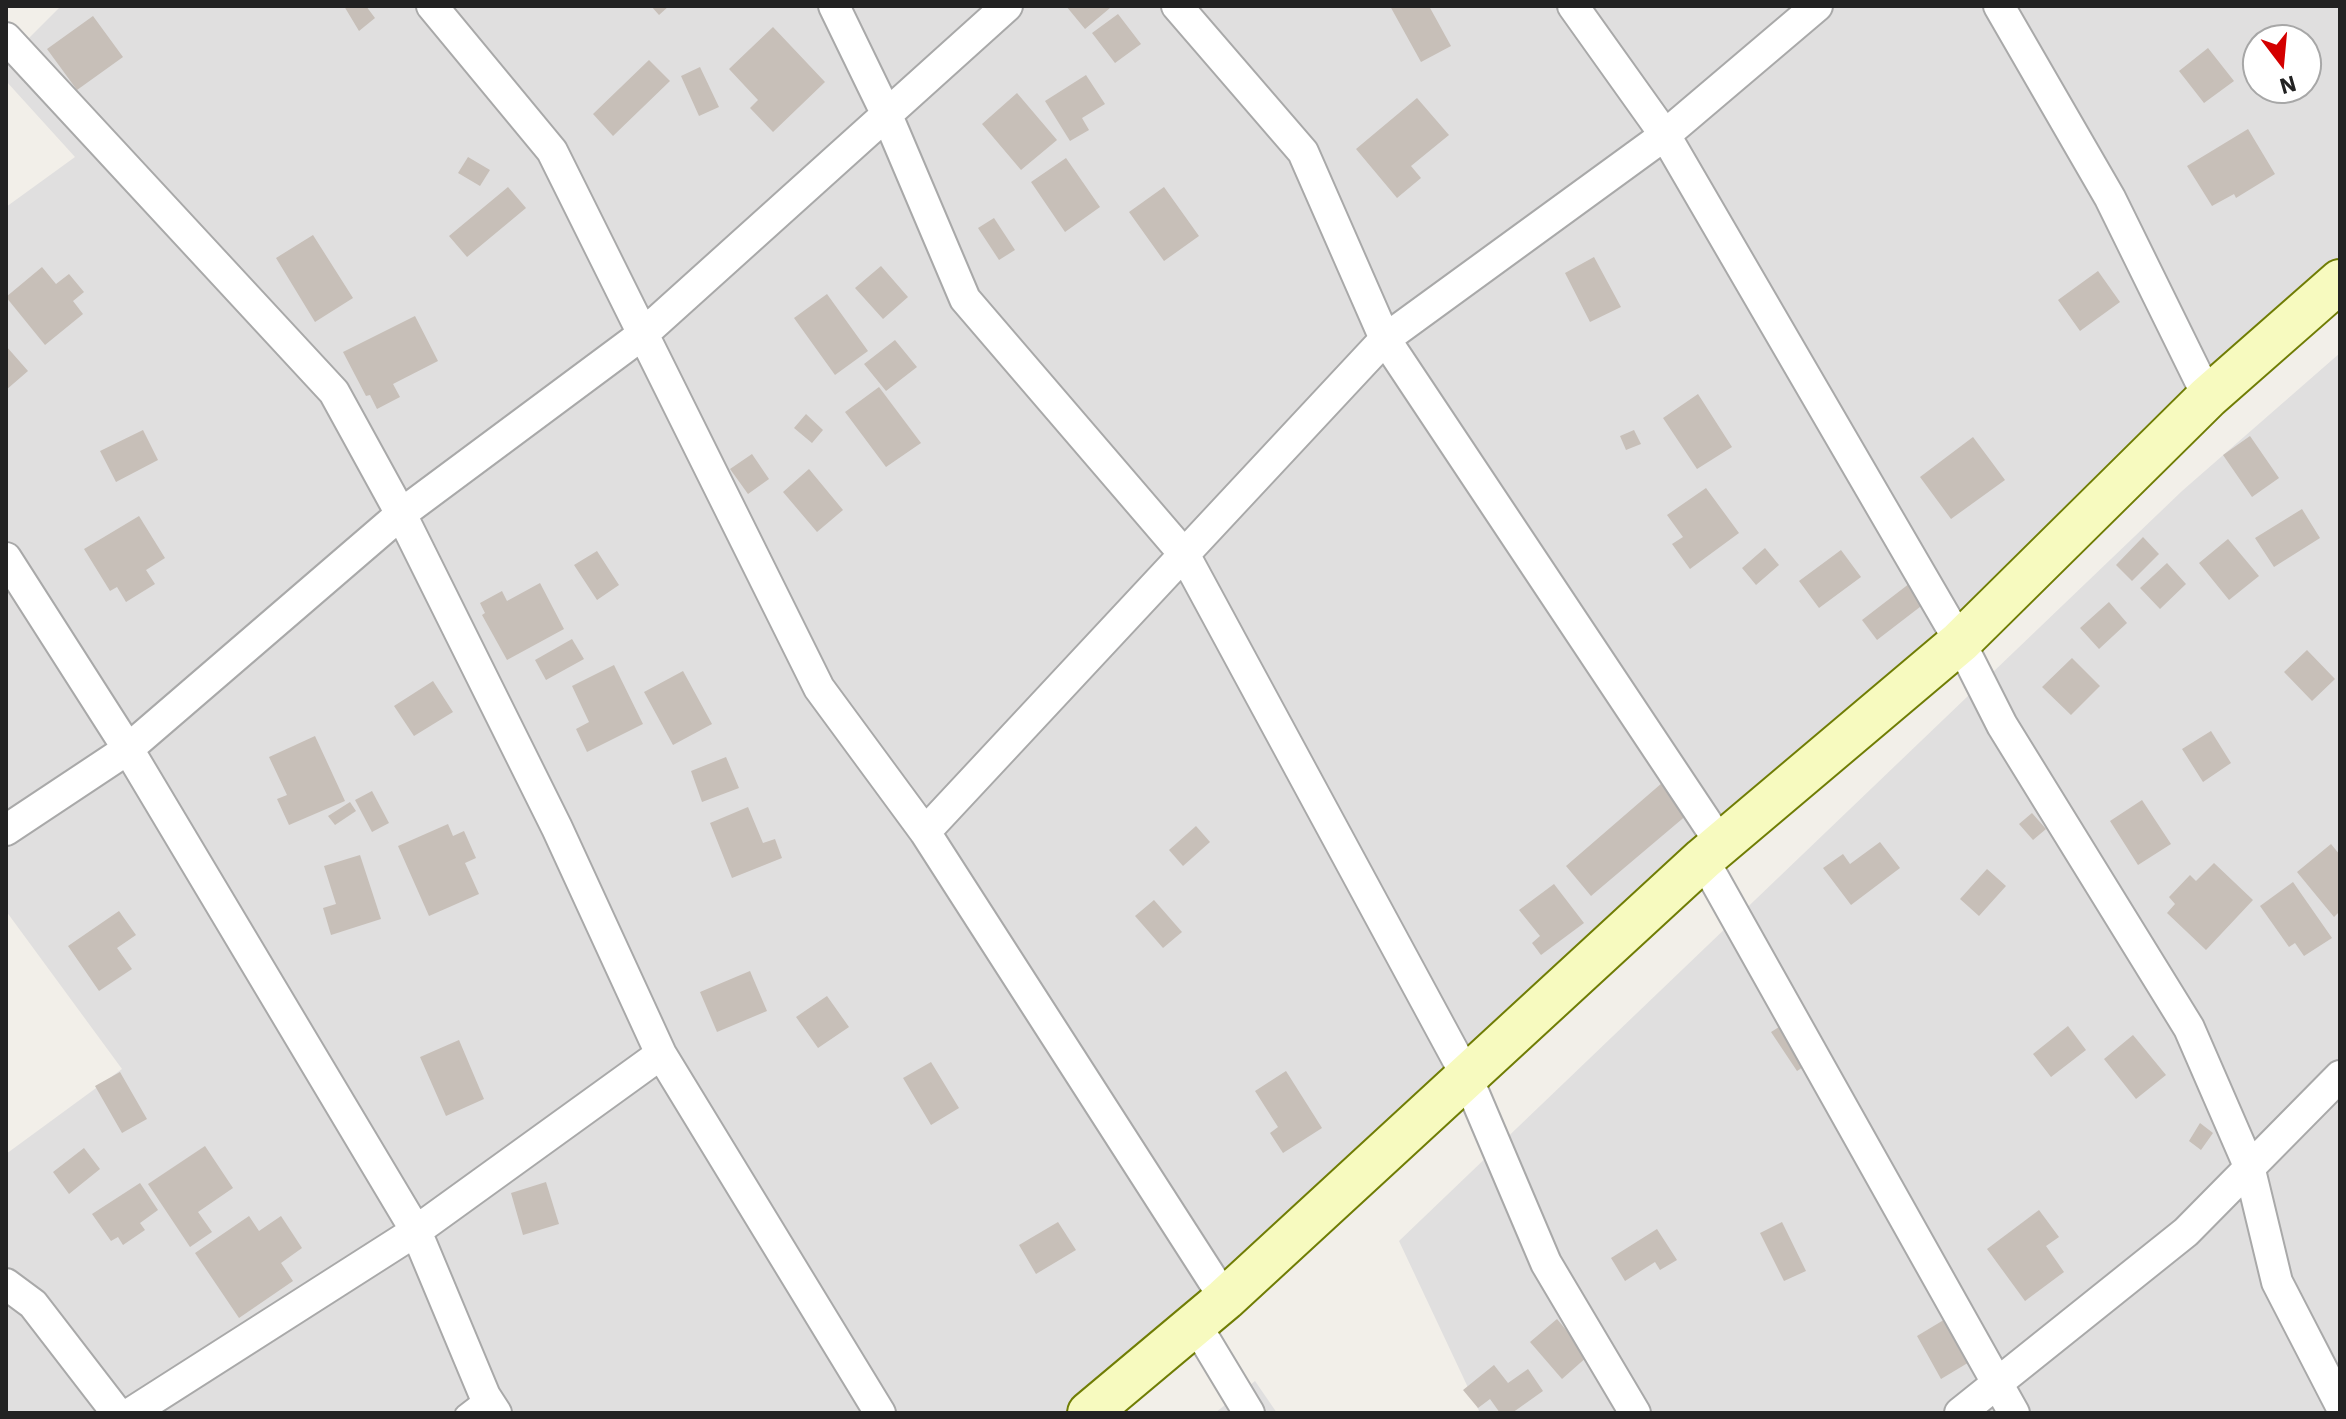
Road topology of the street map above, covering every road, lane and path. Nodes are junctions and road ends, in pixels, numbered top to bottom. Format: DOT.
graph roads {
  1 [pos="432,6"];
  2 [pos="834,6"];
  3 [pos="1007,6"];
  4 [pos="1177,6"];
  5 [pos="1573,6"];
  6 [pos="1817,6"];
  7 [pos="1999,6"];
  8 [pos="6,38"];
  9 [pos="886,113"];
  10 [pos="1665,135"];
  11 [pos="2340,281"];
  12 [pos="643,334"];
  13 [pos="1385,339"];
  14 [pos="2208,397"];
  15 [pos="401,514"];
  16 [pos="1184,554"];
  17 [pos="6,558"];
  18 [pos="1960,642"];
  19 [pos="128,749"];
  20 [pos="6,830"];
  21 [pos="925,832"];
  22 [pos="1712,851"];
  23 [pos="661,1054"];
  24 [pos="1466,1075"];
  25 [pos="2340,1076"];
  26 [pos="2249,1166"];
  27 [pos="416,1231"];
  28 [pos="6,1284"];
  29 [pos="1210,1312"];
  30 [pos="1995,1384"];
  31 [pos="2340,1404"];
  32 [pos="481,1407"];
  33 [pos="117,1413"];
  34 [pos="131,1413"];
  35 [pos="880,1413"];
  36 [pos="1089,1413"];
  37 [pos="1249,1413"];
  38 [pos="1635,1413"];
  39 [pos="1960,1413"];
  40 [pos="2014,1413"];
  1 -- 12 [label="street"];
  2 -- 9 [label="street"];
  3 -- 9 [label="street"];
  4 -- 13 [label="street"];
  5 -- 10 [label="street"];
  6 -- 10 [label="street"];
  7 -- 14 [label="street"];
  8 -- 15 [label="street"];
  9 -- 12 [label="street"];
  9 -- 16 [label="street"];
  10 -- 13 [label="street"];
  10 -- 18 [label="street"];
  11 -- 14 [label="street"];
  12 -- 15 [label="street"];
  12 -- 21 [label="street"];
  13 -- 16 [label="street"];
  13 -- 22 [label="street"];
  14 -- 18 [label="street"];
  15 -- 19 [label="street"];
  15 -- 23 [label="street"];
  16 -- 21 [label="street"];
  16 -- 24 [label="street"];
  17 -- 19 [label="street"];
  18 -- 22 [label="street"];
  18 -- 26 [label="street"];
  19 -- 20 [label="street"];
  19 -- 27 [label="street"];
  21 -- 29 [label="street"];
  22 -- 24 [label="street"];
  22 -- 30 [label="street"];
  23 -- 27 [label="street"];
  23 -- 35 [label="street"];
  24 -- 29 [label="street"];
  24 -- 38 [label="street"];
  25 -- 26 [label="street"];
  26 -- 30 [label="street"];
  26 -- 31 [label="street"];
  27 -- 32 [label="street"];
  27 -- 34 [label="street"];
  28 -- 33 [label="street"];
  29 -- 36 [label="street"];
  29 -- 37 [label="street"];
  30 -- 39 [label="street"];
  30 -- 40 [label="street"];
}
